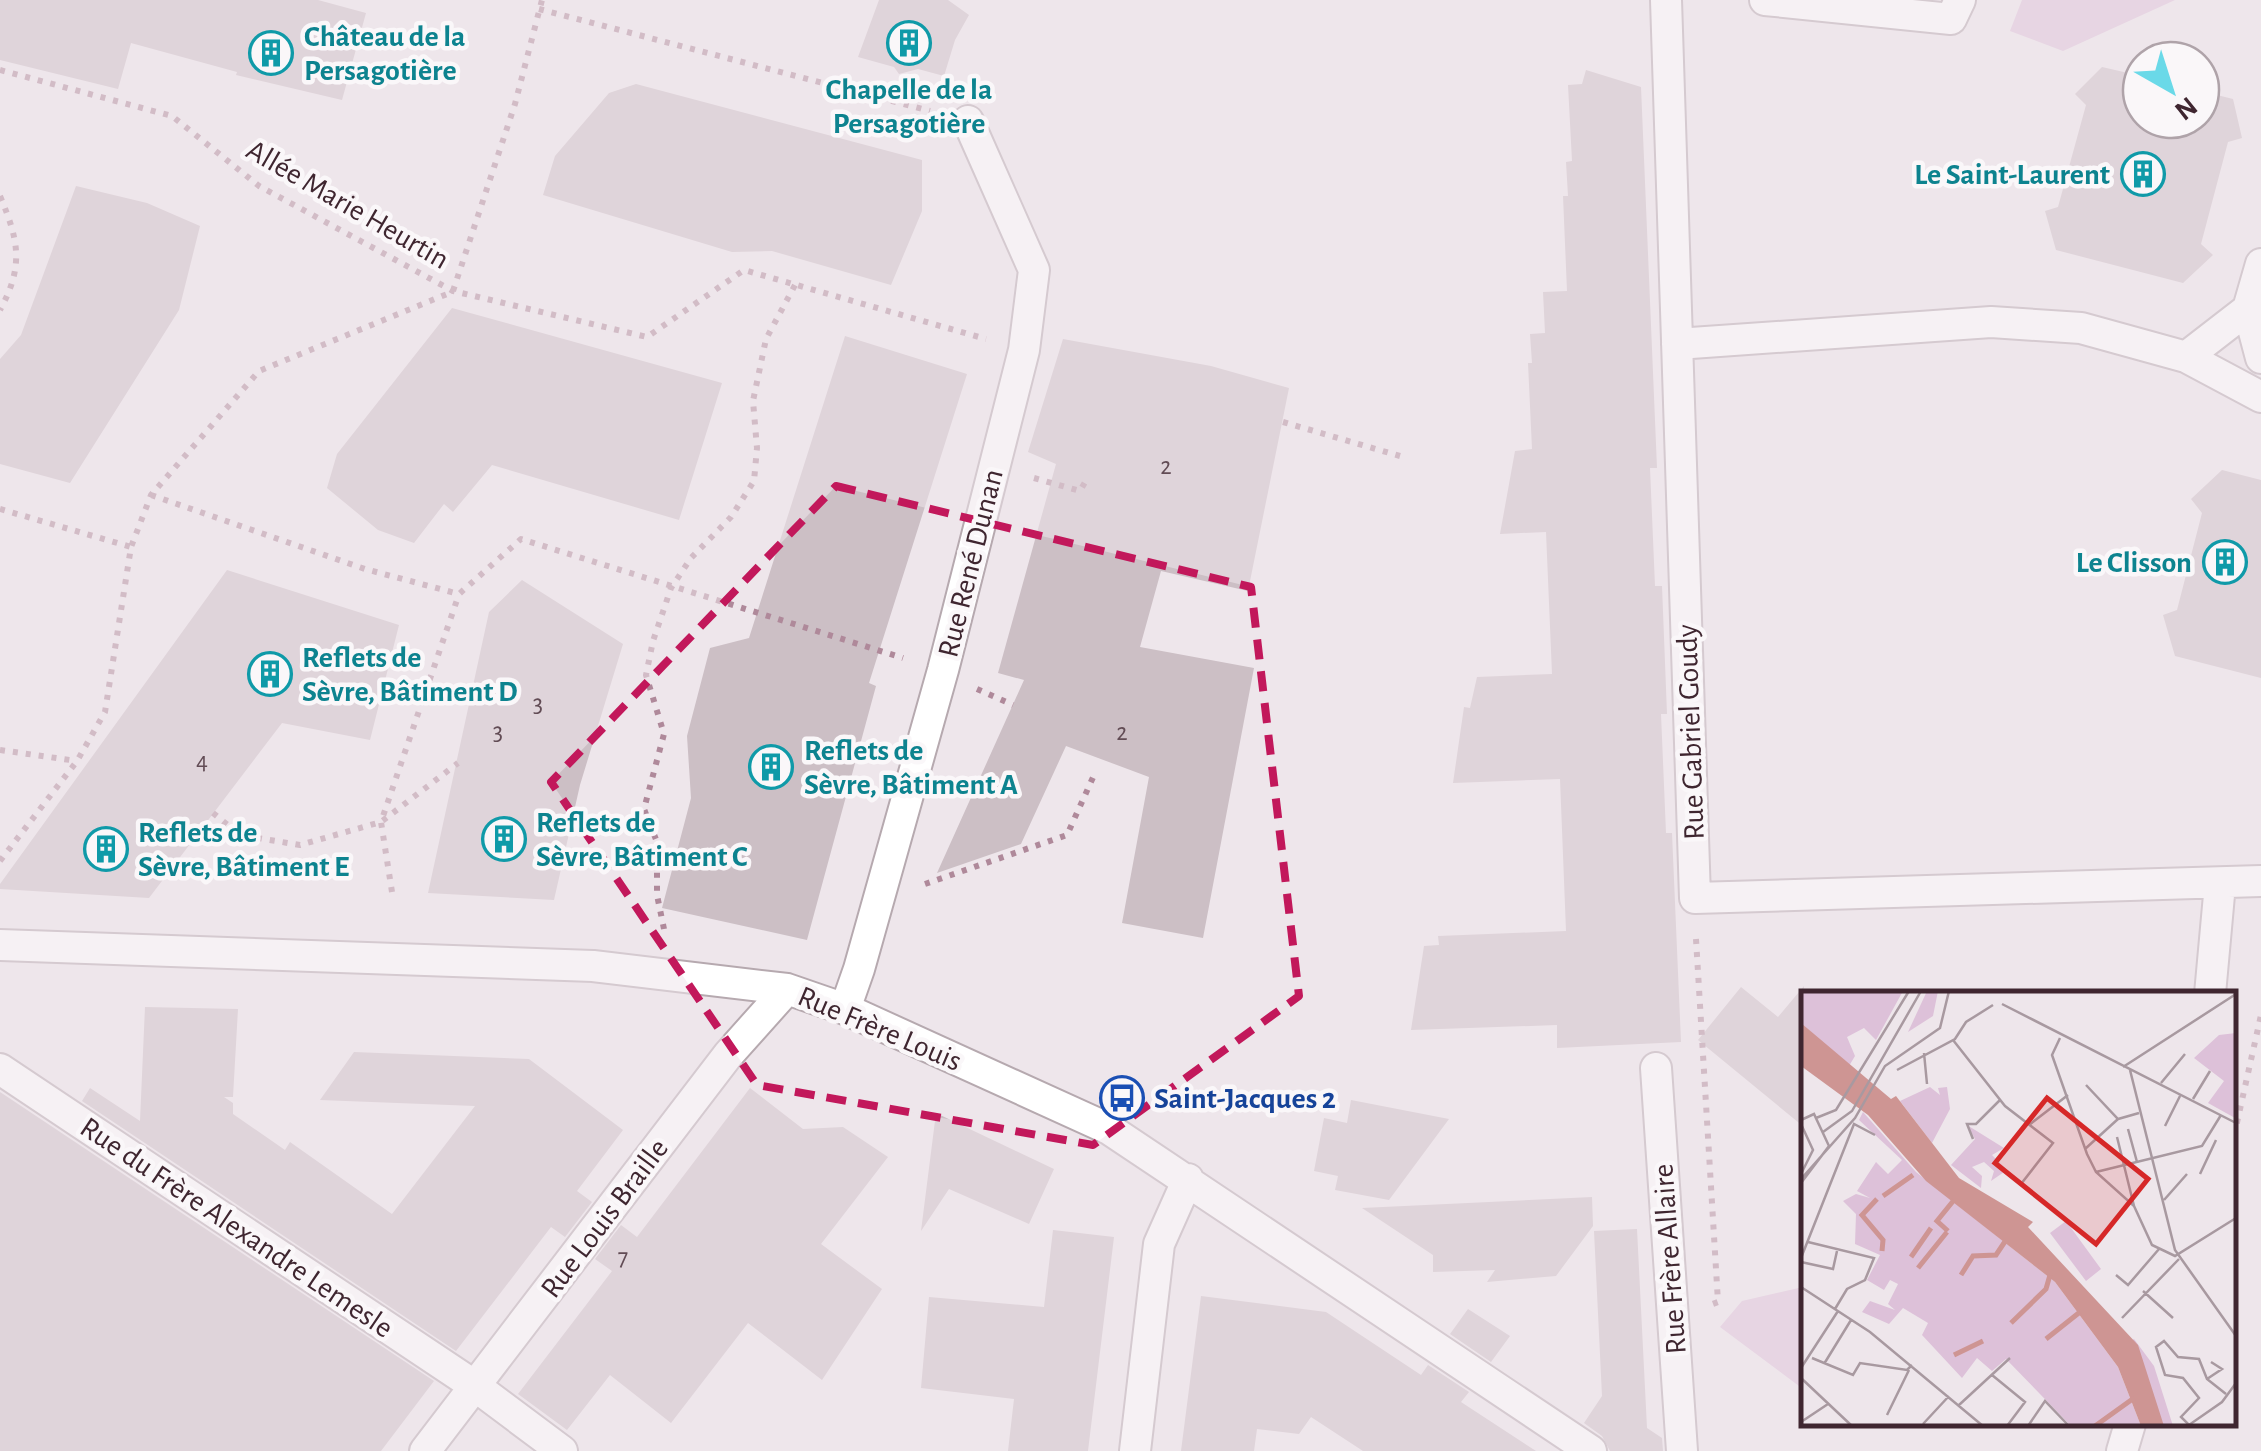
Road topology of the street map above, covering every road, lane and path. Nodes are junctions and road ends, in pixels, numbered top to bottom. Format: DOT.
graph roads {
  1 [pos="1666,0"];
  2 [pos="1765,0"];
  3 [pos="1960,0"];
  4 [pos="540,4"];
  5 [pos="0,70"];
  6 [pos="968,122"];
  7 [pos="0,196"];
  8 [pos="2261,264"];
  9 [pos="795,285"];
  10 [pos="454,291"];
  11 [pos="0,310"];
  12 [pos="2248,310"];
  13 [pos="1677,344"];
  14 [pos="1024,350"];
  15 [pos="2186,357"];
  16 [pos="2261,358"];
  17 [pos="2261,397"];
  18 [pos="1282,422"];
  19 [pos="1400,456"];
  20 [pos="1030,477"];
  21 [pos="1088,477"];
  22 [pos="151,495"];
  23 [pos="0,509"];
  24 [pos="130,547"];
  25 [pos="672,588"];
  26 [pos="459,594"];
  27 [pos="943,670"];
  28 [pos="972,687"];
  29 [pos="1013,705"];
  30 [pos="0,750"];
  31 [pos="77,761"];
  32 [pos="458,762"];
  33 [pos="1095,773"];
  34 [pos="214,813"];
  35 [pos="381,822"];
  36 [pos="0,861"];
  37 [pos="2261,881"];
  38 [pos="2220,884"];
  39 [pos="922,886"];
  40 [pos="392,892"];
  41 [pos="664,929"];
  42 [pos="0,945"];
  43 [pos="788,988"];
  44 [pos="2210,991"];
  45 [pos="845,1009"];
  46 [pos="2261,1015"];
  47 [pos="1656,1068"];
  48 [pos="0,1069"];
  49 [pos="2236,1127"];
  50 [pos="1188,1179"];
  51 [pos="475,1386"];
  52 [pos="2129,1426"];
  53 [pos="425,1451"];
  54 [pos="562,1451"];
  55 [pos="1135,1451"];
  56 [pos="1591,1451"];
  57 [pos="1682,1451"];
  58 [pos="2122,1451"];
  1 -- 13 [label="street, Rue Gabriel Goudy"];
  2 -- 3 [label="street"];
  4 -- 6 [label="path"];
  4 -- 10 [label="path"];
  5 -- 10 [label="path, Allée Marie Heurtin"];
  6 -- 14 [label="street, Rue René Dunan"];
  7 -- 11 [label="path"];
  8 -- 12 [label="street"];
  9 -- 10 [label="path, Allée Marie Heurtin"];
  9 -- 14 [label="path"];
  9 -- 25 [label="path"];
  10 -- 22 [label="path"];
  12 -- 15 [label="street"];
  12 -- 16 [label="street"];
  13 -- 15 [label="street"];
  13 -- 38 [label="street, Rue Gabriel Goudy"];
  14 -- 27 [label="street, Rue René Dunan"];
  15 -- 17 [label="street"];
  18 -- 19 [label="path"];
  20 -- 21 [label="path"];
  22 -- 24 [label="path"];
  22 -- 26 [label="path"];
  23 -- 24 [label="path"];
  24 -- 31 [label="path"];
  25 -- 26 [label="path"];
  25 -- 27 [label="path"];
  25 -- 41 [label="path"];
  26 -- 35 [label="path"];
  27 -- 45 [label="street, Rue René Dunan"];
  28 -- 29 [label="path"];
  30 -- 31 [label="path"];
  31 -- 36 [label="path"];
  32 -- 35 [label="path"];
  33 -- 39 [label="path"];
  34 -- 35 [label="path"];
  35 -- 40 [label="path"];
  37 -- 38 [label="street, Rue Gabriel Goudy"];
  38 -- 44 [label="street"];
  42 -- 43 [label="street, Rue Frère Louis"];
  43 -- 45 [label="street, Rue Frère Louis"];
  43 -- 51 [label="street, Rue Louis Braille"];
  45 -- 50 [label="street, Rue Frère Louis"];
  46 -- 49 [label="path"];
  47 -- 57 [label="street, Rue Frère Allaire"];
  48 -- 51 [label="street, Rue du Frère Alexandre Lemesle"];
  50 -- 55 [label="street"];
  50 -- 56 [label="street, Rue Frère Louis"];
  51 -- 53 [label="street, Rue Louis Braille"];
  51 -- 54 [label="street, Rue du Frère Alexandre Lemesle"];
  52 -- 58 [label="street"];
}
